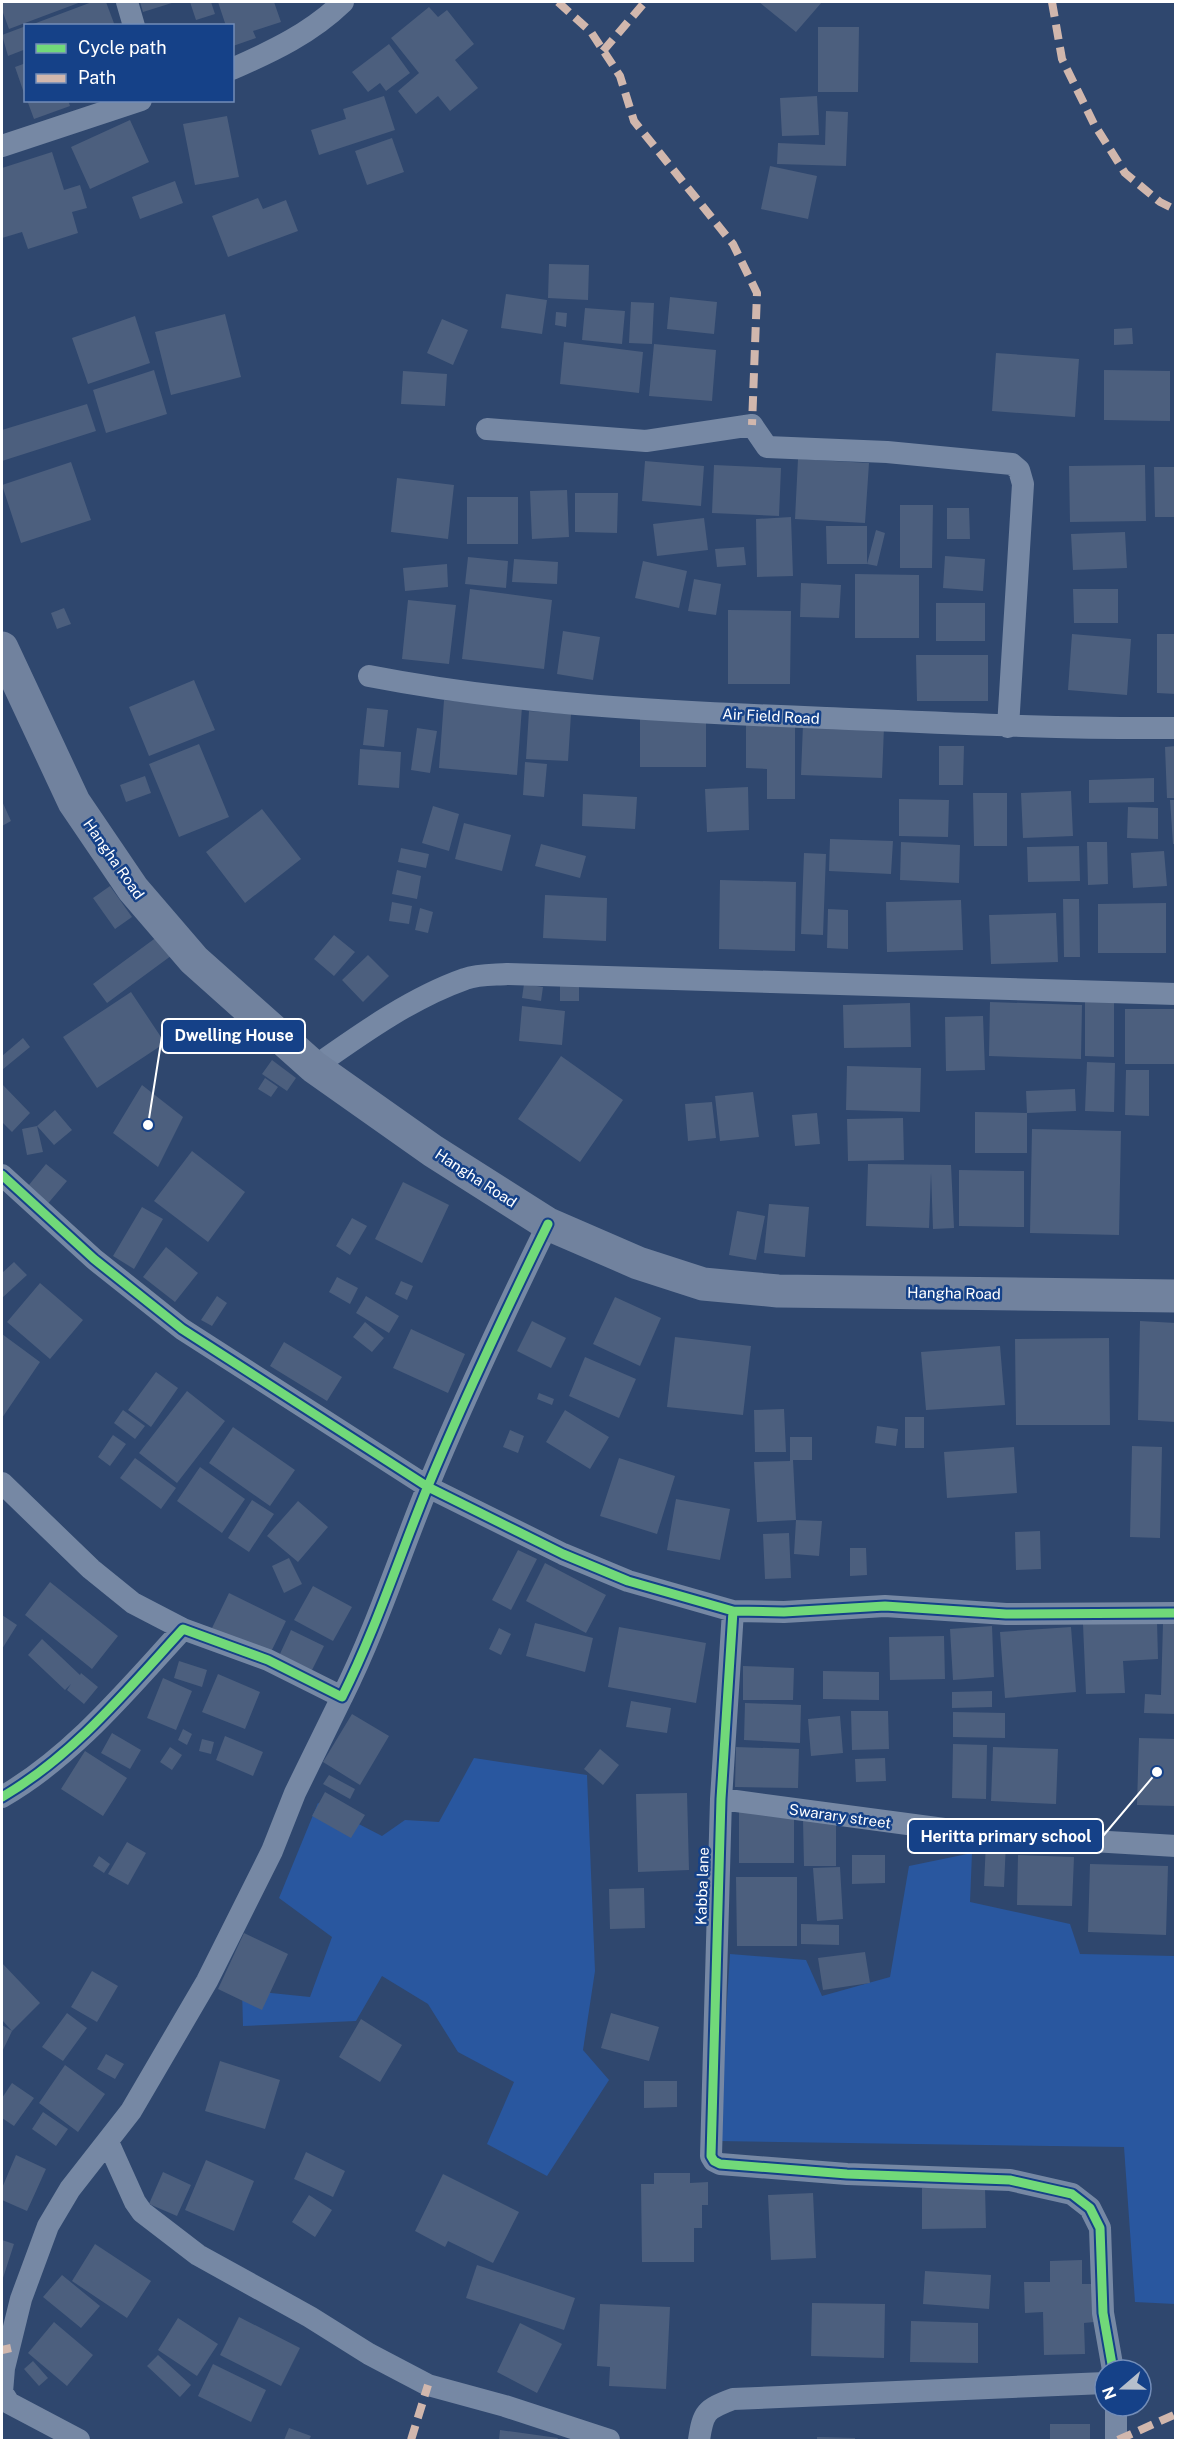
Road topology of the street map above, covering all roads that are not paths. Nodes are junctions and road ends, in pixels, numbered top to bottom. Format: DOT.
graph roads {
  1 [pos="127,2"];
  2 [pos="343,2"];
  3 [pos="133,24"];
  4 [pos="234,68"];
  5 [pos="135,102"];
  6 [pos="2,146"];
  7 [pos="487,429"];
  8 [pos="2,648"];
  9 [pos="369,676"];
  10 [pos="1008,727"];
  11 [pos="1176,729"];
  12 [pos="1176,994"];
  13 [pos="314,1067"];
  14 [pos="2,1175"];
  15 [pos="548,1224"];
  16 [pos="1176,1296"];
  17 [pos="2,1483"];
  18 [pos="428,1486"];
  19 [pos="733,1611"];
  20 [pos="1176,1613"];
  21 [pos="183,1629"];
  22 [pos="342,1697"];
  23 [pos="2,1797"];
  24 [pos="721,1799"];
  25 [pos="1176,1846"];
  26 [pos="108,2142"];
  27 [pos="1111,2358"];
  28 [pos="1093,2384"];
  29 [pos="1116,2418"];
  30 [pos="78,2440"];
  31 [pos="609,2440"];
  32 [pos="699,2440"];
  33 [pos="1116,2440"];
  1 -- 3 [label="street"];
  2 -- 4 [label="street"];
  5 -- 6 [label="street"];
  7 -- 10 [label="street"];
  8 -- 13 [label="highway, Hangha Road"];
  9 -- 10 [label="street, Air Field Road"];
  10 -- 11 [label="street, Air Field Road"];
  12 -- 13 [label="street"];
  13 -- 15 [label="highway, Hangha Road"];
  14 -- 18 [label="street"];
  15 -- 16 [label="highway, Hangha Road"];
  15 -- 18 [label="street"];
  17 -- 21 [label="street"];
  18 -- 19 [label="street"];
  18 -- 22 [label="street"];
  19 -- 20 [label="street"];
  19 -- 24 [label="street, Kabba lane"];
  21 -- 22 [label="street"];
  21 -- 23 [label="street"];
  22 -- 26 [label="street"];
  24 -- 25 [label="street, Swarary street"];
  24 -- 27 [label="street, Kabba lane"];
  26 -- 30 [label="street"];
  26 -- 31 [label="street"];
  28 -- 32 [label="street"];
  29 -- 33 [label="street"];
}
